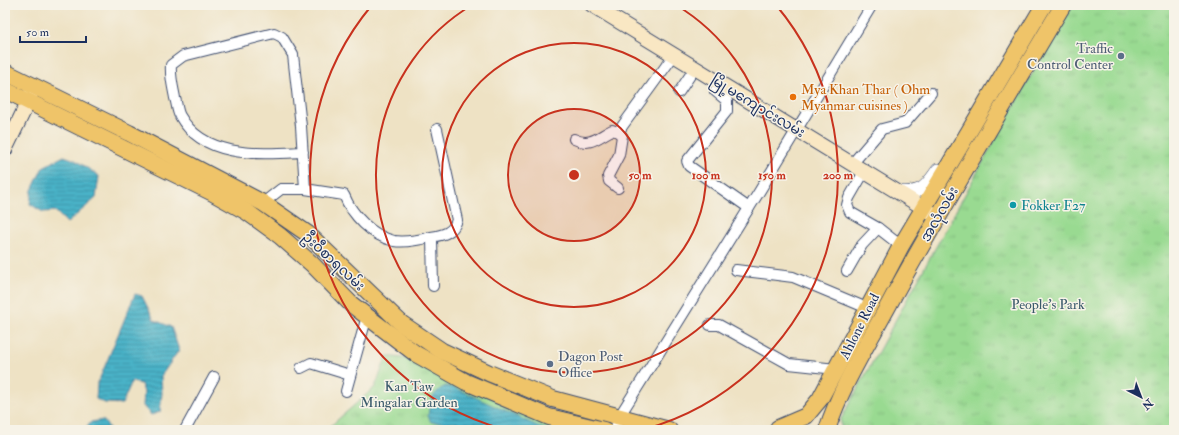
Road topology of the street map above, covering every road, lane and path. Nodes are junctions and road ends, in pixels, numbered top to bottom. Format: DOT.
graph roads {
  1 [pos="592,5"];
  2 [pos="872,5"];
  3 [pos="1044,5"];
  4 [pos="1063,5"];
  5 [pos="674,55"];
  6 [pos="695,68"];
  7 [pos="5,72"];
  8 [pos="719,83"];
  9 [pos="33,86"];
  10 [pos="5,90"];
  11 [pos="679,92"];
  12 [pos="932,93"];
  13 [pos="28,102"];
  14 [pos="111,124"];
  15 [pos="437,129"];
  16 [pos="796,130"];
  17 [pos="618,132"];
  18 [pos="103,139"];
  19 [pos="574,139"];
  20 [pos="5,150"];
  21 [pos="303,152"];
  22 [pos="956,154"];
  23 [pos="858,168"];
  24 [pos="618,188"];
  25 [pos="305,189"];
  26 [pos="897,192"];
  27 [pos="265,204"];
  28 [pos="749,208"];
  29 [pos="924,208"];
  30 [pos="937,216"];
  31 [pos="258,220"];
  32 [pos="878,228"];
  33 [pos="432,237"];
  34 [pos="901,246"];
  35 [pos="736,270"];
  36 [pos="847,271"];
  37 [pos="433,286"];
  38 [pos="371,295"];
  39 [pos="867,308"];
  40 [pos="362,313"];
  41 [pos="710,326"];
  42 [pos="450,354"];
  43 [pos="301,368"];
  44 [pos="443,369"];
  45 [pos="836,369"];
  46 [pos="350,375"];
  47 [pos="214,377"];
  48 [pos="346,391"];
  49 [pos="617,424"];
  50 [pos="776,429"];
  51 [pos="185,430"];
  52 [pos="604,430"];
  53 [pos="669,430"];
  54 [pos="798,430"];
  55 [pos="827,430"];
  1 -- 5 [label="main road, မြို့မကျောင်းလမ်း"];
  2 -- 16 [label="street"];
  3 -- 22 [label="main road, အလုံလမ်း"];
  4 -- 30 [label="main road, အလုံလမ်း"];
  5 -- 6 [label="main road, မြို့မကျောင်းလမ်း"];
  5 -- 17 [label="street"];
  6 -- 8 [label="main road, မြို့မကျောင်းလမ်း"];
  6 -- 11 [label="street"];
  7 -- 9 [label="main road, ဦးဝီစာရလမ်း"];
  8 -- 16 [label="main road, မြို့မကျောင်းလမ်း"];
  8 -- 28 [label="street"];
  9 -- 13 [label="main road"];
  9 -- 14 [label="main road, ဦးဝီစာရလမ်း"];
  10 -- 13 [label="main road, ဦးဝီစာရလမ်း"];
  12 -- 23 [label="street"];
  13 -- 18 [label="main road, ဦးဝီစာရလမ်း"];
  13 -- 20 [label="main road"];
  14 -- 18 [label="main road"];
  14 -- 27 [label="main road, ဦးဝီစာရလမ်း"];
  15 -- 33 [label="street"];
  16 -- 23 [label="main road, မြို့မကျောင်းလမ်း"];
  16 -- 28 [label="street"];
  17 -- 19 [label="street"];
  17 -- 24 [label="street"];
  18 -- 31 [label="main road, ဦးဝီစာရလမ်း"];
  21 -- 21 [label="street"];
  21 -- 25 [label="street"];
  22 -- 26 [label="street"];
  22 -- 29 [label="main road, အလုံလမ်း"];
  23 -- 26 [label="main road, မြို့မကျောင်းလမ်း"];
  23 -- 32 [label="street"];
  25 -- 27 [label="street"];
  25 -- 33 [label="street"];
  26 -- 29 [label="main road, မြို့မကျောင်းလမ်း"];
  27 -- 31 [label="main road"];
  27 -- 38 [label="main road, ဦးဝီစာရလမ်း"];
  28 -- 49 [label="street"];
  29 -- 30 [label="main road, မြို့မကျောင်းလမ်း"];
  29 -- 34 [label="main road, Ahlone Road"];
  30 -- 55 [label="main road, အလုံလမ်း"];
  31 -- 40 [label="main road, ဦးဝီစာရလမ်း"];
  32 -- 34 [label="street"];
  32 -- 36 [label="street"];
  33 -- 37 [label="street"];
  34 -- 39 [label="main road, Ahlone Road"];
  35 -- 39 [label="street"];
  38 -- 40 [label="main road"];
  38 -- 42 [label="main road, ဦးဝီစာရလမ်း"];
  39 -- 45 [label="main road, Ahlone Road"];
  40 -- 44 [label="main road, ဦးဝီစာရလမ်း"];
  40 -- 46 [label="street"];
  41 -- 45 [label="street"];
  42 -- 44 [label="main road"];
  42 -- 49 [label="main road, ဦးဝီစာရလမ်း"];
  43 -- 46 [label="street"];
  44 -- 52 [label="main road, ဦးဝီစာရလမ်း"];
  45 -- 50 [label="main road, Ahlone Road"];
  46 -- 48 [label="street"];
  47 -- 51 [label="street"];
  49 -- 53 [label="main road, ဦးဝီစာရလမ်း"];
  50 -- 54 [label="main road"];
}
